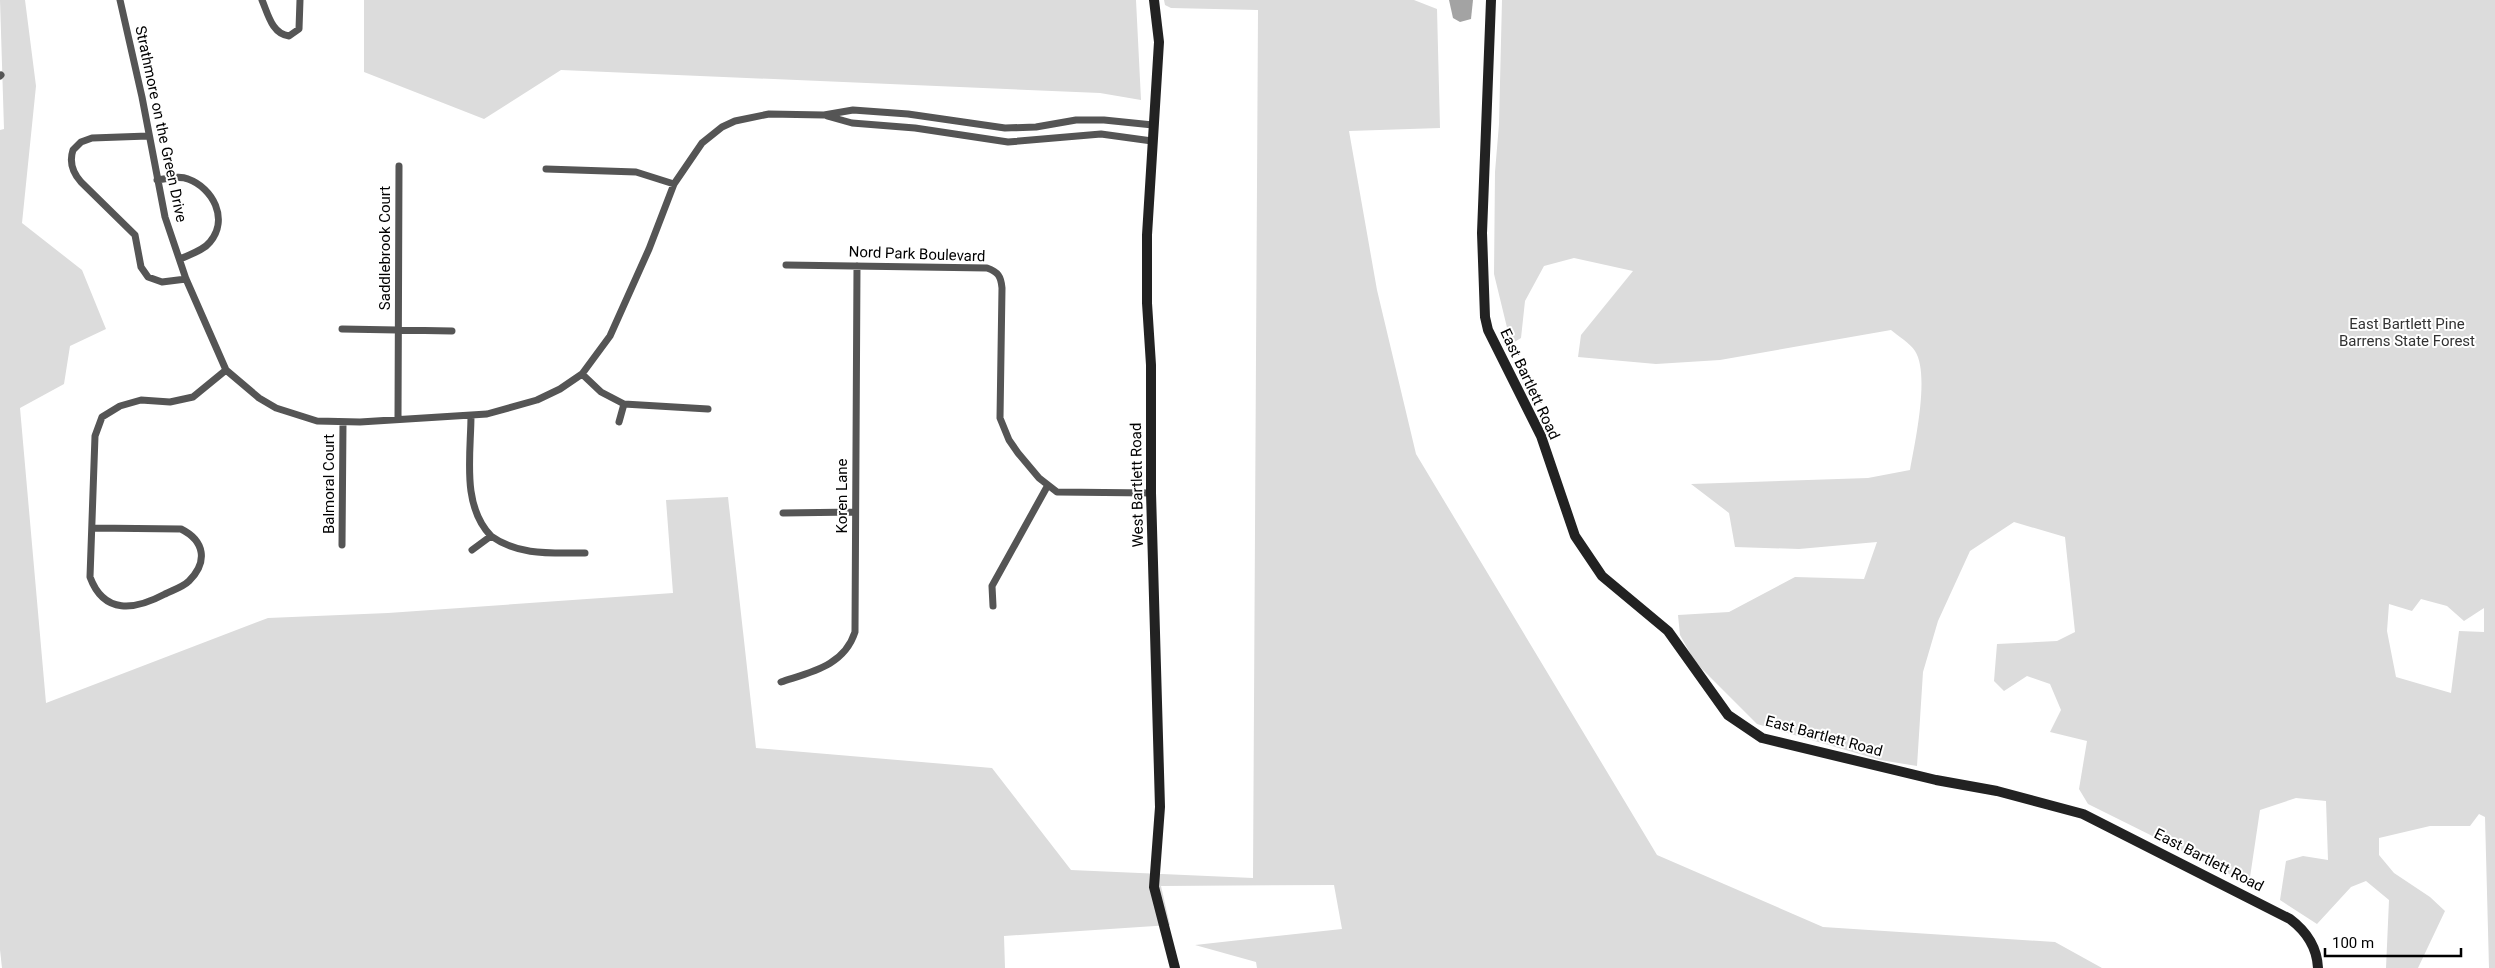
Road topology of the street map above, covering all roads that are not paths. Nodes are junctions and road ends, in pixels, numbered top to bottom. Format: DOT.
graph roads {
  1 [pos="120,0"];
  2 [pos="262,0"];
  3 [pos="300,0"];
  4 [pos="1154,0"];
  5 [pos="1491,0"];
  6 [pos="868,111"];
  7 [pos="824,115"];
  8 [pos="1104,120"];
  9 [pos="867,125"];
  10 [pos="1153,125"];
  11 [pos="1101,134"];
  12 [pos="148,136"];
  13 [pos="1152,140"];
  14 [pos="399,166"];
  15 [pos="546,169"];
  16 [pos="157,180"];
  17 [pos="674,184"];
  18 [pos="180,259"];
  19 [pos="786,265"];
  20 [pos="857,266"];
  21 [pos="186,279"];
  22 [pos="342,329"];
  23 [pos="399,330"];
  24 [pos="452,331"];
  25 [pos="226,370"];
  26 [pos="582,374"];
  27 [pos="624,404"];
  28 [pos="708,409"];
  29 [pos="472,415"];
  30 [pos="398,420"];
  31 [pos="619,422"];
  32 [pos="342,423"];
  33 [pos="1048,485"];
  34 [pos="1151,493"];
  35 [pos="855,512"];
  36 [pos="783,513"];
  37 [pos="92,528"];
  38 [pos="491,536"];
  39 [pos="342,545"];
  40 [pos="472,550"];
  41 [pos="585,552"];
  42 [pos="993,606"];
  43 [pos="781,682"];
  44 [pos="1175,968"];
  45 [pos="2318,968"];
  1 -- 12 [label="street, Strathmore on the Green Drive"];
  2 -- 3 [label="street"];
  4 -- 10 [label="street, West Bartlett Road"];
  5 -- 45 [label="street, East Bartlett Road"];
  6 -- 7 [label="street, Strathmore on the Green Drive"];
  6 -- 8 [label="street, Strathmore on the Green Drive"];
  6 -- 9 [label="street"];
  7 -- 9 [label="street, Strathmore on the Green Drive"];
  7 -- 17 [label="street, Strathmore on the Green Drive"];
  8 -- 10 [label="street, Strathmore on the Green Drive"];
  8 -- 11 [label="street"];
  9 -- 11 [label="street, Strathmore on the Green Drive"];
  10 -- 13 [label="street, West Bartlett Road"];
  11 -- 13 [label="street, Strathmore on the Green Drive"];
  12 -- 16 [label="street, Strathmore on the Green Drive"];
  12 -- 21 [label="street"];
  13 -- 34 [label="street, West Bartlett Road"];
  14 -- 23 [label="street, Saddlebrook Court"];
  15 -- 17 [label="street"];
  16 -- 18 [label="street, Strathmore on the Green Drive"];
  16 -- 18 [label="street"];
  17 -- 26 [label="street, Strathmore on the Green Drive"];
  18 -- 21 [label="street, Strathmore on the Green Drive"];
  19 -- 20 [label="street, Nord Park Boulevard"];
  20 -- 33 [label="street, Nord Park Boulevard"];
  20 -- 35 [label="street, Koren Lane"];
  21 -- 25 [label="street, Strathmore on the Green Drive"];
  22 -- 23 [label="street"];
  23 -- 24 [label="street, Saddlebrook Court"];
  23 -- 30 [label="street, Saddlebrook Court"];
  25 -- 32 [label="street, Strathmore on the Green Drive"];
  25 -- 37 [label="street"];
  26 -- 27 [label="street"];
  26 -- 29 [label="street, Strathmore on the Green Drive"];
  27 -- 28 [label="street"];
  27 -- 31 [label="street"];
  29 -- 30 [label="street, Strathmore on the Green Drive"];
  29 -- 38 [label="street"];
  30 -- 32 [label="street, Strathmore on the Green Drive"];
  32 -- 39 [label="street, Balmoral Court"];
  33 -- 34 [label="street, Nord Park Boulevard"];
  33 -- 42 [label="street"];
  34 -- 44 [label="street, West Bartlett Road"];
  35 -- 36 [label="street"];
  35 -- 43 [label="street, Koren Lane"];
  37 -- 37 [label="street"];
  38 -- 40 [label="street"];
  38 -- 41 [label="street"];
}
